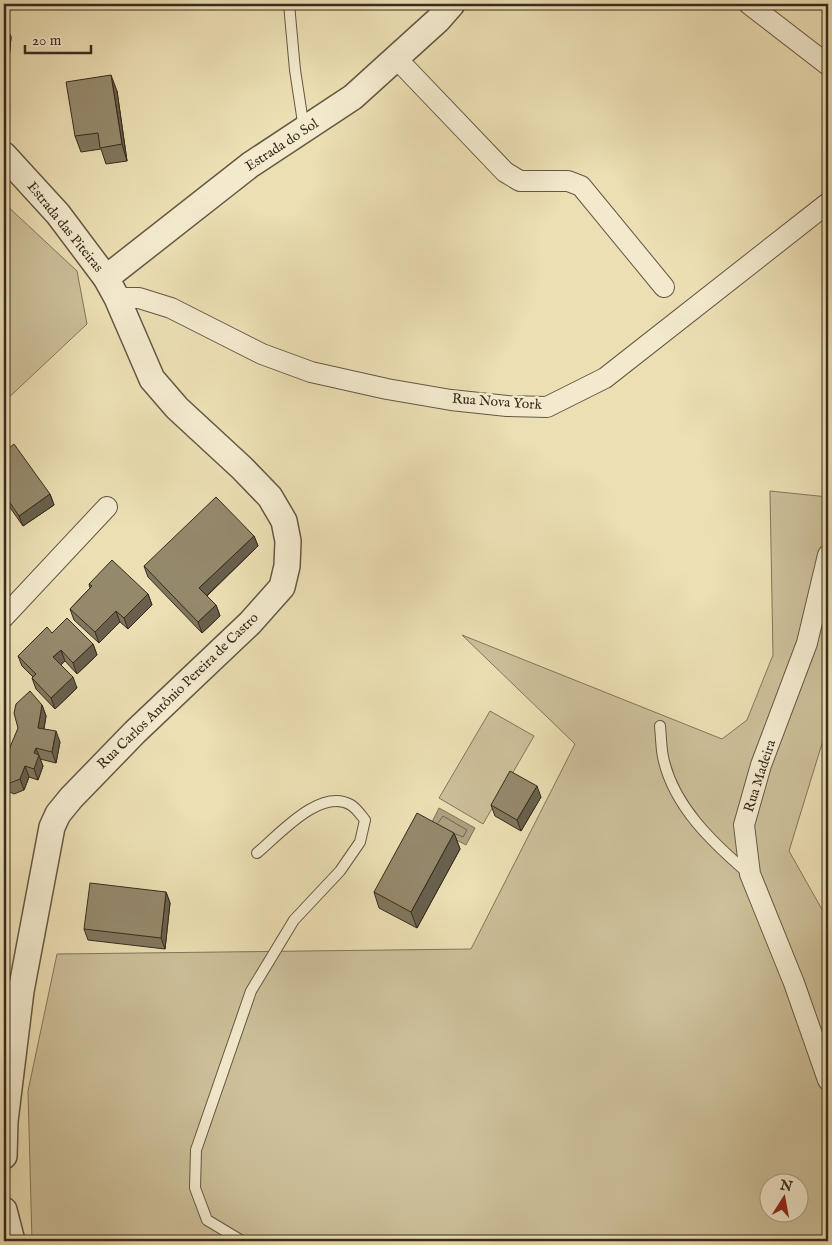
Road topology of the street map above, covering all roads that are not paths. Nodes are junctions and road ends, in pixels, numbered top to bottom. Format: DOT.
graph roads {
  1 [pos="289,4"];
  2 [pos="452,4"];
  3 [pos="749,4"];
  4 [pos="396,58"];
  5 [pos="828,65"];
  6 [pos="305,130"];
  7 [pos="4,155"];
  8 [pos="828,203"];
  9 [pos="664,287"];
  10 [pos="112,288"];
  11 [pos="107,507"];
  12 [pos="828,555"];
  13 [pos="4,617"];
  14 [pos="660,726"];
  15 [pos="257,853"];
  16 [pos="750,874"];
  17 [pos="8,1067"];
  18 [pos="828,1080"];
  19 [pos="4,1121"];
  20 [pos="4,1156"];
  21 [pos="4,1210"];
  22 [pos="12,1241"];
  23 [pos="242,1241"];
  1 -- 6 [label="lane"];
  2 -- 4 [label="street, Estrada do Sol"];
  3 -- 5 [label="street"];
  4 -- 6 [label="street, Estrada do Sol"];
  4 -- 9 [label="street"];
  6 -- 10 [label="street, Estrada do Sol"];
  7 -- 10 [label="street, Estrada das Piteiras"];
  8 -- 10 [label="street, Rua Nova York"];
  10 -- 17 [label="street, Rua Carlos Antônio Pereira de Castro"];
  11 -- 13 [label="street"];
  12 -- 16 [label="street, Rua Madeira"];
  14 -- 16 [label="lane"];
  15 -- 23 [label="lane"];
  16 -- 18 [label="street, Rua Madeira"];
  17 -- 19 [label="street, Rua Carlos Antônio Pereira de Castro"];
  19 -- 20 [label="street, Rua Carlos Antônio Pereira de Castro"];
  21 -- 22 [label="street"];
}
